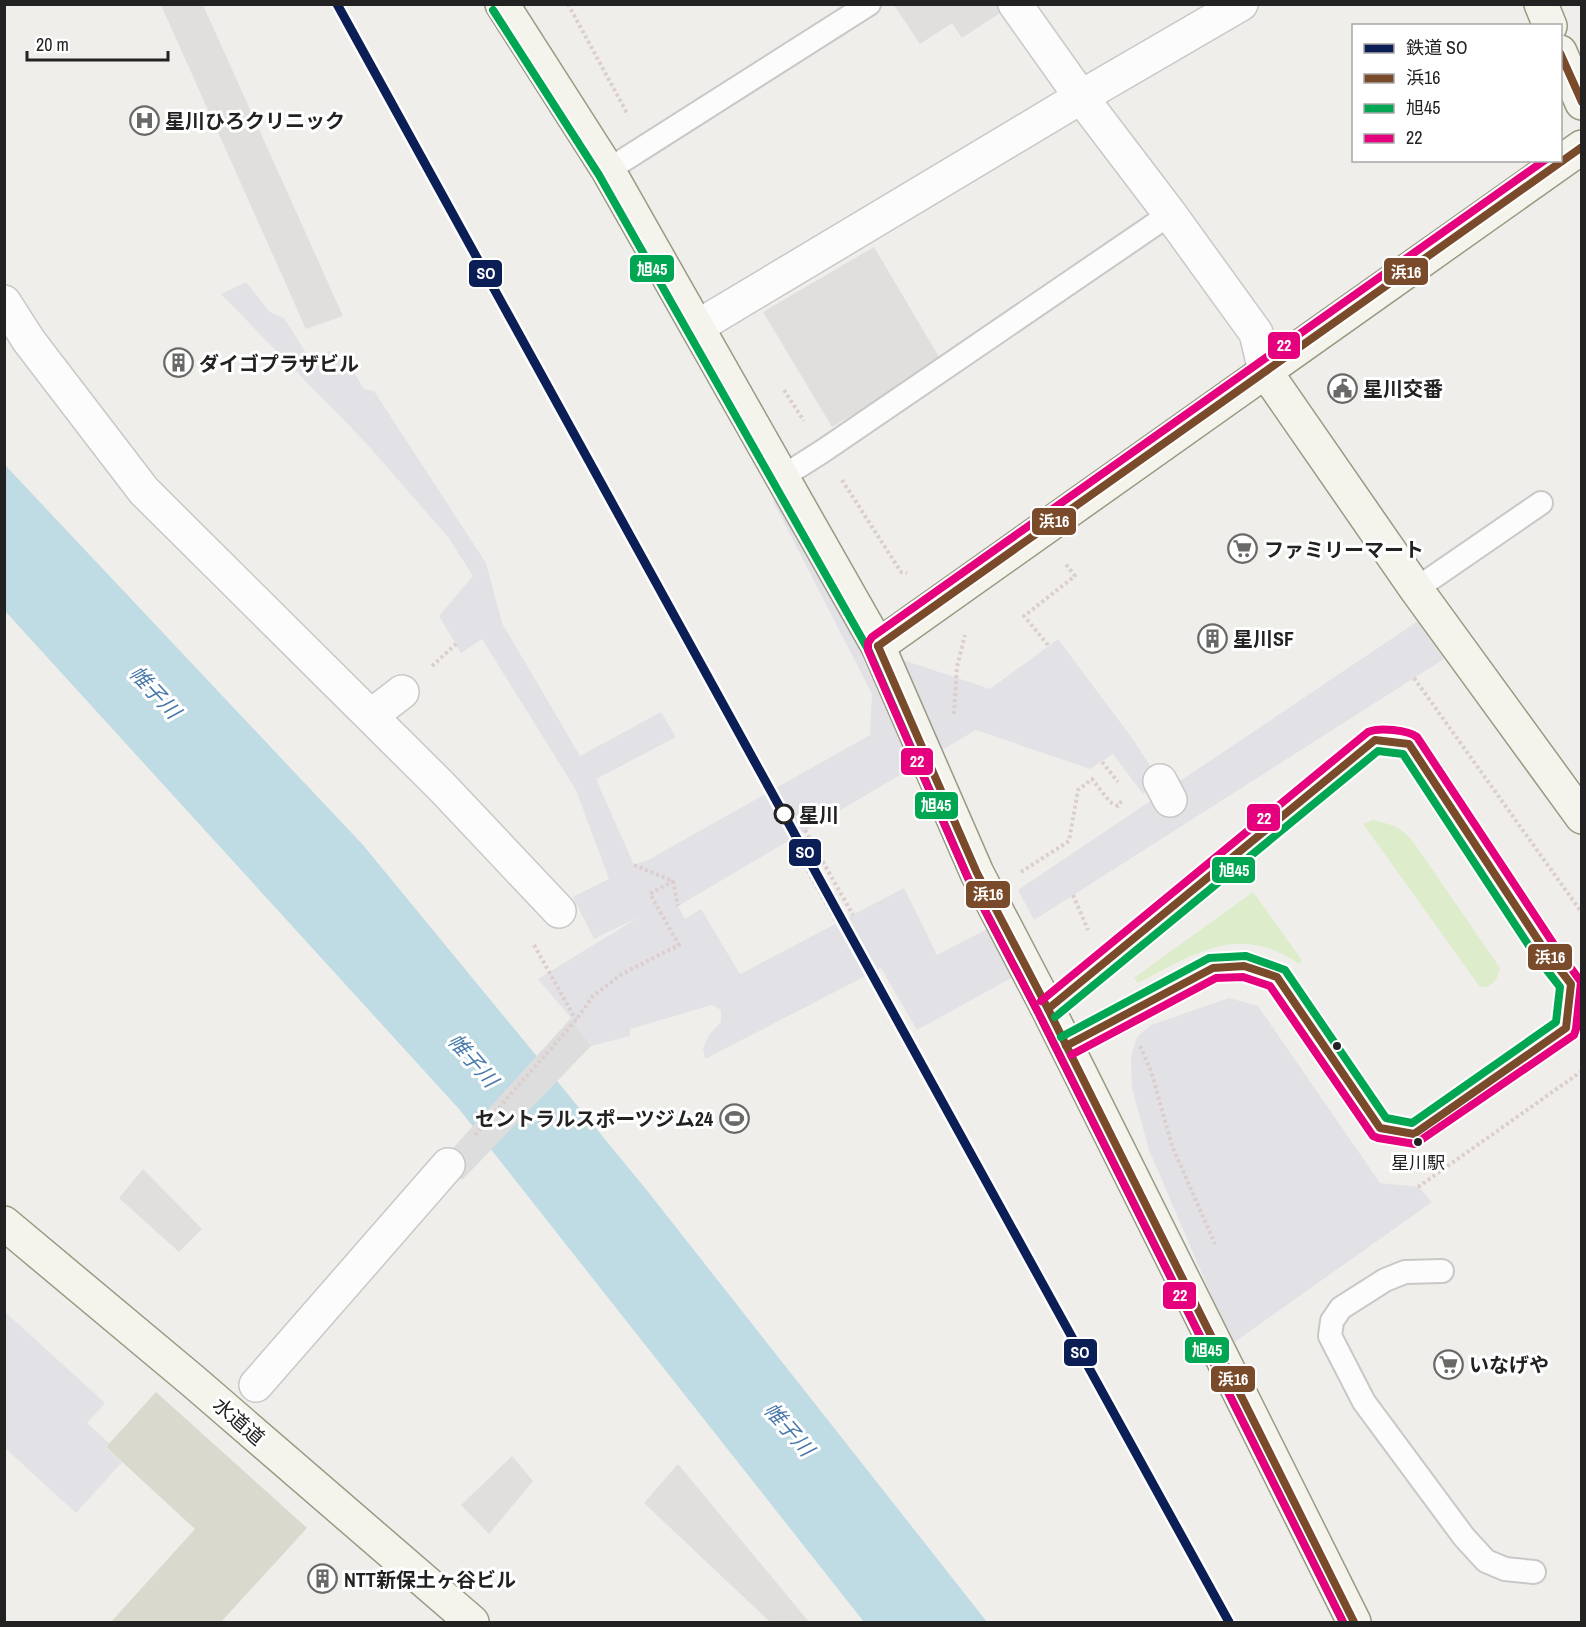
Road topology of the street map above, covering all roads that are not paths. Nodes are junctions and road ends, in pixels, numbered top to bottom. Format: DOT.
graph roads {
  1 [pos="502,4"];
  2 [pos="869,4"];
  3 [pos="1015,4"];
  4 [pos="1241,4"];
  5 [pos="1541,4"];
  6 [pos="1549,24"];
  7 [pos="1562,57"];
  8 [pos="1081,97"];
  9 [pos="1581,103"];
  10 [pos="1581,147"];
  11 [pos="1562,160"];
  12 [pos="1560,162"];
  13 [pos="608,170"];
  14 [pos="1170,214"];
  15 [pos="4,303"];
  16 [pos="697,327"];
  17 [pos="1265,371"];
  18 [pos="782,477"];
  19 [pos="1541,503"];
  20 [pos="1416,589"];
  21 [pos="878,646"];
  22 [pos="402,692"];
  23 [pos="371,716"];
  24 [pos="1581,814"];
  25 [pos="559,911"];
  26 [pos="1048,1009"];
  27 [pos="1066,1046"];
  28 [pos="448,1165"];
  29 [pos="4,1223"];
  30 [pos="1442,1271"];
  31 [pos="256,1385"];
  32 [pos="1534,1572"];
  33 [pos="472,1623"];
  34 [pos="1354,1623"];
  1 -- 13 [label="street"];
  2 -- 13 [label="lane"];
  3 -- 8 [label="street"];
  4 -- 8 [label="street"];
  5 -- 6 [label="street"];
  7 -- 9 [label="street"];
  8 -- 14 [label="street"];
  8 -- 16 [label="street"];
  10 -- 11 [label="street"];
  12 -- 17 [label="street"];
  13 -- 16 [label="street"];
  14 -- 17 [label="street"];
  14 -- 18 [label="lane"];
  15 -- 23 [label="street"];
  16 -- 18 [label="street"];
  17 -- 20 [label="street"];
  17 -- 21 [label="street"];
  18 -- 21 [label="street"];
  19 -- 20 [label="lane"];
  20 -- 24 [label="street"];
  21 -- 26 [label="street"];
  22 -- 23 [label="street"];
  23 -- 25 [label="street"];
  26 -- 27 [label="street"];
  26 -- 27 [label="lane"];
  27 -- 34 [label="street"];
  28 -- 31 [label="street"];
  29 -- 33 [label="street, 水道道"];
  30 -- 32 [label="lane"];
}
